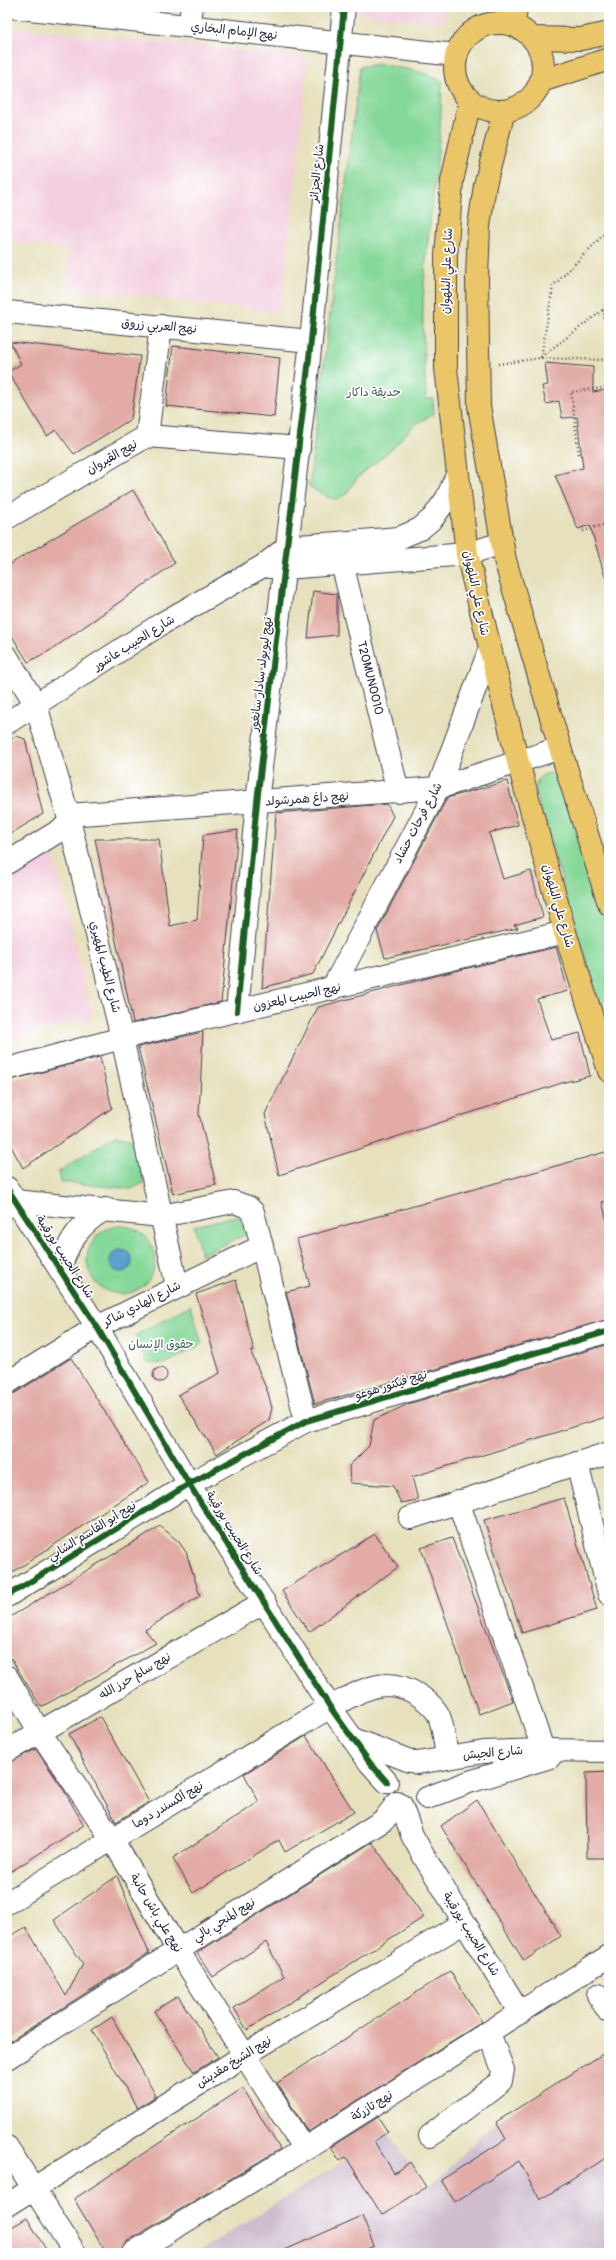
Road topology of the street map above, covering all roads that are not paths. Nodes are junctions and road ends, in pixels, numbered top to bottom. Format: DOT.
graph roads {
  1 [pos="12,7"];
  2 [pos="344,7"];
  3 [pos="482,7"];
  4 [pos="515,16"];
  5 [pos="190,17"];
  6 [pos="478,28"];
  7 [pos="609,33"];
  8 [pos="532,38"];
  9 [pos="341,43"];
  10 [pos="456,55"];
  11 [pos="609,59"];
  12 [pos="541,82"];
  13 [pos="470,101"];
  14 [pos="504,111"];
  15 [pos="7,312"];
  16 [pos="161,326"];
  17 [pos="311,341"];
  18 [pos="147,436"];
  19 [pos="299,448"];
  20 [pos="457,475"];
  21 [pos="7,518"];
  22 [pos="502,543"];
  23 [pos="288,547"];
  24 [pos="467,554"];
  25 [pos="342,563"];
  26 [pos="263,566"];
  27 [pos="285,568"];
  28 [pos="489,651"];
  29 [pos="7,657"];
  30 [pos="36,705"];
  31 [pos="7,723"];
  32 [pos="560,748"];
  33 [pos="518,762"];
  34 [pos="438,788"];
  35 [pos="398,792"];
  36 [pos="257,802"];
  37 [pos="69,819"];
  38 [pos="7,863"];
  39 [pos="609,904"];
  40 [pos="565,932"];
  41 [pos="332,988"];
  42 [pos="237,1011"];
  43 [pos="122,1038"];
  44 [pos="7,1069"];
  45 [pos="609,1071"];
  46 [pos="10,1199"];
  47 [pos="106,1209"];
  48 [pos="161,1216"];
  49 [pos="262,1246"];
  50 [pos="60,1271"];
  51 [pos="177,1286"];
  52 [pos="97,1327"];
  53 [pos="609,1331"];
  54 [pos="7,1383"];
  55 [pos="306,1421"];
  56 [pos="609,1453"];
  57 [pos="577,1463"];
  58 [pos="189,1484"];
  59 [pos="458,1501"];
  60 [pos="410,1518"];
  61 [pos="608,1585"];
  62 [pos="7,1596"];
  63 [pos="264,1602"];
  64 [pos="7,1677"];
  65 [pos="330,1707"];
  66 [pos="39,1731"];
  67 [pos="353,1739"];
  68 [pos="7,1751"];
  69 [pos="609,1751"];
  70 [pos="545,1754"];
  71 [pos="447,1758"];
  72 [pos="414,1762"];
  73 [pos="387,1782"];
  74 [pos="425,1801"];
  75 [pos="399,1804"];
  76 [pos="112,1839"];
  77 [pos="423,1855"];
  78 [pos="7,1903"];
  79 [pos="463,1923"];
  80 [pos="178,1950"];
  81 [pos="609,1956"];
  82 [pos="520,2013"];
  83 [pos="489,2033"];
  84 [pos="245,2055"];
  85 [pos="7,2058"];
  86 [pos="430,2136"];
  87 [pos="7,2147"];
  88 [pos="304,2149"];
  89 [pos="33,2189"];
  90 [pos="7,2205"];
  91 [pos="75,2253"];
  92 [pos="133,2253"];
  1 -- 5 [label="street, نهج الإمام البخاري"];
  2 -- 9 [label="street, شارع الجزائر"];
  3 -- 6 [label="main road"];
  4 -- 6 [label="main road"];
  4 -- 8 [label="main road"];
  5 -- 9 [label="street, نهج الإمام البخاري"];
  6 -- 10 [label="main road"];
  7 -- 8 [label="main road"];
  8 -- 12 [label="main road"];
  9 -- 10 [label="street, نهج الإمام البخاري"];
  9 -- 17 [label="street, شارع الجزائر"];
  10 -- 13 [label="main road"];
  11 -- 12 [label="main road"];
  12 -- 14 [label="main road"];
  13 -- 14 [label="main road"];
  13 -- 20 [label="main road, شارع علي البلهوان"];
  14 -- 22 [label="main road"];
  15 -- 16 [label="street, نهج العربي زروق"];
  16 -- 17 [label="street, نهج العربي زروق"];
  16 -- 18 [label="street"];
  17 -- 19 [label="street, نهج ليوبولد سادار سانغور"];
  18 -- 19 [label="street, نهج القيروان"];
  18 -- 21 [label="street, نهج القيروان"];
  19 -- 23 [label="street, نهج ليوبولد سادار سانغور"];
  20 -- 23 [label="street"];
  20 -- 24 [label="main road, شارع علي البلهوان"];
  22 -- 24 [label="street"];
  22 -- 32 [label="main road"];
  23 -- 26 [label="street, شارع الحبيب عاشور"];
  23 -- 27 [label="street, نهج ليوبولد سادار سانغور"];
  24 -- 25 [label="street"];
  24 -- 28 [label="main road, شارع علي البلهوان"];
  25 -- 27 [label="street"];
  25 -- 35 [label="street, T20MUN0010"];
  26 -- 27 [label="street"];
  26 -- 30 [label="street, شارع الحبيب عاشور"];
  27 -- 36 [label="street, نهج ليوبولد سادار سانغور"];
  28 -- 33 [label="main road, شارع علي البلهوان"];
  28 -- 34 [label="street, شارع فرحات حشاد"];
  29 -- 30 [label="street, شارع الطيب المهيري"];
  30 -- 31 [label="street, شارع الحبيب عاشور"];
  30 -- 37 [label="street, شارع الطيب المهيري"];
  32 -- 33 [label="street, نهج داغ همرشولد"];
  32 -- 39 [label="main road"];
  33 -- 34 [label="street, نهج داغ همرشولد"];
  33 -- 40 [label="main road, شارع علي البلهوان"];
  34 -- 35 [label="street, نهج داغ همرشولد"];
  34 -- 41 [label="street, شارع فرحات حشاد"];
  35 -- 36 [label="street, نهج داغ همرشولد"];
  36 -- 37 [label="street, نهج داغ همرشولد"];
  36 -- 42 [label="street, نهج ليوبولد سادار سانغور"];
  37 -- 38 [label="street, نهج داغ همرشولد"];
  37 -- 43 [label="street, شارع الطيب المهيري"];
  40 -- 41 [label="street, نهج الحبيب المعزون"];
  40 -- 45 [label="main road, شارع علي البلهوان"];
  41 -- 42 [label="street, نهج الحبيب المعزون"];
  42 -- 43 [label="street, نهج الحبيب المعزون"];
  43 -- 44 [label="street, نهج الحبيب المعزون"];
  43 -- 48 [label="street, شارع الطيب المهيري"];
  46 -- 47 [label="street"];
  46 -- 50 [label="street, شارع الحبيب بورقيبة"];
  47 -- 48 [label="street"];
  47 -- 50 [label="street"];
  48 -- 49 [label="street"];
  48 -- 51 [label="street, شارع الطيب المهيري"];
  49 -- 51 [label="street, شارع الهادي شاكر"];
  49 -- 55 [label="street"];
  50 -- 52 [label="street, شارع الحبيب بورقيبة"];
  51 -- 52 [label="street, شارع الهادي شاكر"];
  52 -- 54 [label="street, شارع الهادي شاكر"];
  52 -- 58 [label="street, شارع الحبيب بورقيبة"];
  53 -- 55 [label="street, نهج فيكتور هوغو"];
  55 -- 58 [label="street, نهج فيكتور هوغو"];
  56 -- 57 [label="street"];
  57 -- 59 [label="street"];
  57 -- 61 [label="street"];
  58 -- 62 [label="street, نهج أبو القاسم الشابي"];
  58 -- 63 [label="street, شارع الحبيب بورقيبة"];
  59 -- 60 [label="street"];
  59 -- 70 [label="street"];
  63 -- 65 [label="street, شارع الحبيب بورقيبة"];
  63 -- 66 [label="street, نهج سالم حرز الله"];
  64 -- 66 [label="street, نهج علي باش حانبة"];
  65 -- 67 [label="street, شارع الحبيب بورقيبة"];
  65 -- 71 [label="street, نهج ألكسندر دوما"];
  65 -- 76 [label="street, نهج ألكسندر دوما"];
  66 -- 68 [label="street, نهج سالم حرز الله"];
  66 -- 76 [label="street, نهج علي باش حانبة"];
  67 -- 72 [label="street"];
  67 -- 73 [label="street, شارع الحبيب بورقيبة"];
  69 -- 70 [label="street, شارع الجيش"];
  70 -- 71 [label="street, شارع الجيش"];
  70 -- 74 [label="street, شارع الجيش"];
  71 -- 72 [label="street, شارع الجيش"];
  72 -- 73 [label="street"];
  72 -- 74 [label="street"];
  73 -- 75 [label="street"];
  74 -- 75 [label="street"];
  74 -- 77 [label="street, شارع الحبيب بورقيبة"];
  75 -- 77 [label="street, شارع الحبيب بورقيبة"];
  75 -- 80 [label="street, نهج المنجي بالي"];
  76 -- 78 [label="street, نهج ألكسندر دوما"];
  76 -- 80 [label="street, نهج علي باش حانبة"];
  77 -- 79 [label="street, شارع الحبيب بورقيبة"];
  79 -- 82 [label="street, شارع الحبيب بورقيبة"];
  79 -- 84 [label="street, نهج الشيخ مقديش"];
  80 -- 84 [label="street, نهج علي باش حانبة"];
  80 -- 85 [label="street, نهج المنجي بالي"];
  81 -- 82 [label="street, نهج تازركة"];
  82 -- 83 [label="street, نهج تازركة"];
  83 -- 86 [label="street"];
  83 -- 88 [label="street, نهج تازركة"];
  84 -- 88 [label="street, نهج علي باش حانبة"];
  84 -- 89 [label="street, نهج الشيخ مقديش"];
  87 -- 89 [label="street"];
  88 -- 92 [label="street, نهج تازركة"];
  89 -- 90 [label="street, نهج الشيخ مقديش"];
  89 -- 91 [label="street"];
}
